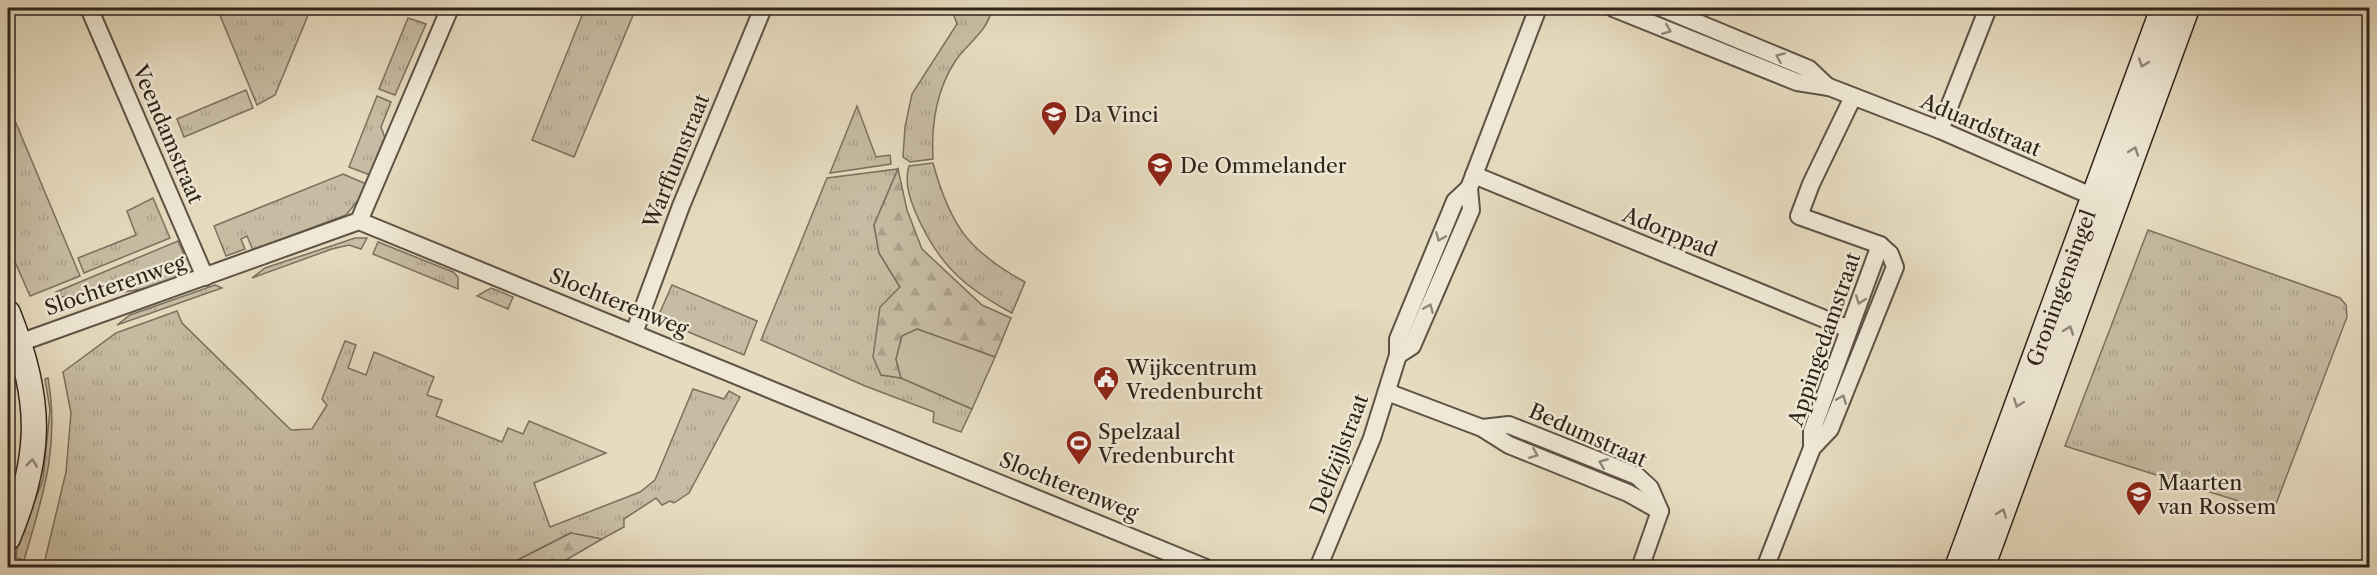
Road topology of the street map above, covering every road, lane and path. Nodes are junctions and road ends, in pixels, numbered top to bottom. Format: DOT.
graph roads {
  1 [pos="89,8"];
  2 [pos="450,8"];
  3 [pos="763,8"];
  4 [pos="1538,8"];
  5 [pos="1613,8"];
  6 [pos="1662,8"];
  7 [pos="1988,8"];
  8 [pos="2163,8"];
  9 [pos="2187,8"];
  10 [pos="1829,87"];
  11 [pos="1853,97"];
  12 [pos="1940,130"];
  13 [pos="1472,182"];
  14 [pos="2104,202"];
  15 [pos="359,221"];
  16 [pos="1880,245"];
  17 [pos="205,278"];
  18 [pos="8,313"];
  19 [pos="1849,329"];
  20 [pos="634,333"];
  21 [pos="14,345"];
  22 [pos="1387,392"];
  23 [pos="1812,448"];
  24 [pos="8,538"];
  25 [pos="1206,567"];
  26 [pos="1318,567"];
  27 [pos="1640,567"];
  28 [pos="1765,567"];
  29 [pos="1958,567"];
  30 [pos="1982,567"];
  1 -- 17 [label="street, Veendamstraat"];
  2 -- 15 [label="street"];
  3 -- 20 [label="street, Warffumstraat"];
  4 -- 13 [label="street, Delfzijlstraat"];
  5 -- 10 [label="street, Aduardstraat, one-way"];
  10 -- 6 [label="street, Aduardstraat, one-way"];
  7 -- 12 [label="street"];
  8 -- 14 [label="street, Groningensingel, one-way"];
  14 -- 9 [label="street, Groningensingel, one-way"];
  10 -- 11 [label="street, Aduardstraat"];
  11 -- 12 [label="street, Aduardstraat"];
  11 -- 16 [label="street, Appingedamstraat"];
  12 -- 14 [label="street, Aduardstraat"];
  13 -- 19 [label="street, Adorppad"];
  13 -- 22 [label="street, Delfzijlstraat"];
  14 -- 29 [label="street, Groningensingel, one-way"];
  30 -- 14 [label="street, Groningensingel, one-way"];
  15 -- 17 [label="street, Slochterenweg"];
  15 -- 20 [label="street, Slochterenweg"];
  16 -- 19 [label="street, Appingedamstraat, one-way"];
  23 -- 16 [label="street, Appingedamstraat, one-way"];
  17 -- 21 [label="street, Slochterenweg"];
  18 -- 21 [label="street"];
  19 -- 23 [label="street, Appingedamstraat"];
  20 -- 25 [label="street, Slochterenweg"];
  24 -- 21 [label="street, one-way"];
  22 -- 26 [label="street, Delfzijlstraat"];
  22 -- 27 [label="street, Bedumstraat"];
  23 -- 28 [label="street, Appingedamstraat"];
}
